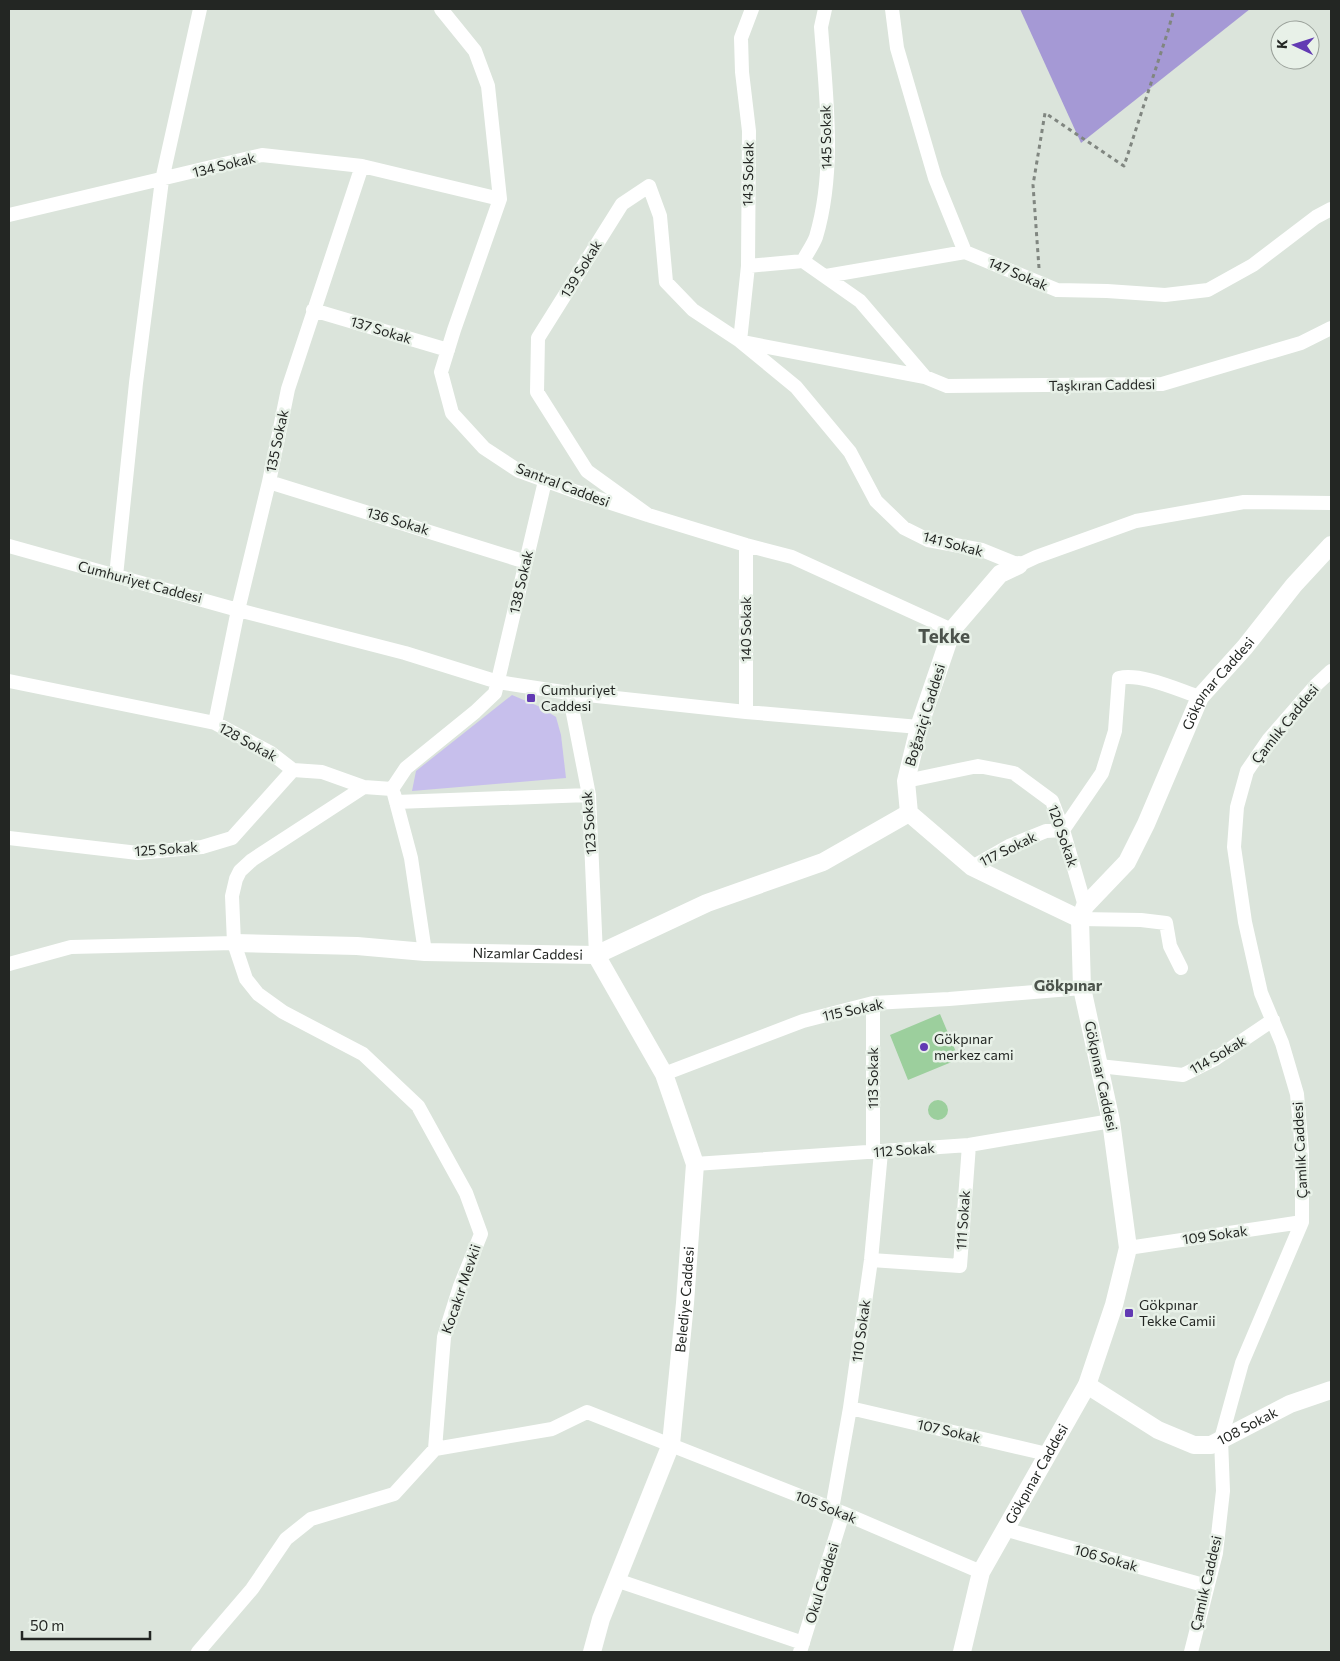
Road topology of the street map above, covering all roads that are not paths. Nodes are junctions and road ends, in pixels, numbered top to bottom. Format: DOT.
graph roads {
  1 [pos="200,9"];
  2 [pos="441,9"];
  3 [pos="752,9"];
  4 [pos="825,9"];
  5 [pos="892,9"];
  6 [pos="362,166"];
  7 [pos="162,180"];
  8 [pos="500,199"];
  9 [pos="1331,209"];
  10 [pos="9,215"];
  11 [pos="965,252"];
  12 [pos="803,261"];
  13 [pos="748,266"];
  14 [pos="826,276"];
  15 [pos="313,310"];
  16 [pos="1331,328"];
  17 [pos="740,342"];
  18 [pos="448,350"];
  19 [pos="925,377"];
  20 [pos="545,481"];
  21 [pos="269,482"];
  22 [pos="1331,503"];
  23 [pos="648,515"];
  24 [pos="1331,545"];
  25 [pos="9,546"];
  26 [pos="746,546"];
  27 [pos="526,562"];
  28 [pos="1019,565"];
  29 [pos="116,576"];
  30 [pos="238,610"];
  31 [pos="952,630"];
  32 [pos="1331,671"];
  33 [pos="9,681"];
  34 [pos="498,682"];
  35 [pos="569,693"];
  36 [pos="1200,697"];
  37 [pos="746,712"];
  38 [pos="215,723"];
  39 [pos="919,727"];
  40 [pos="293,770"];
  41 [pos="906,781"];
  42 [pos="364,787"];
  43 [pos="589,795"];
  44 [pos="394,796"];
  45 [pos="909,813"];
  46 [pos="1064,830"];
  47 [pos="9,838"];
  48 [pos="972,867"];
  49 [pos="1083,913"];
  50 [pos="234,943"];
  51 [pos="425,952"];
  52 [pos="596,955"];
  53 [pos="9,964"];
  54 [pos="1181,968"];
  55 [pos="1082,988"];
  56 [pos="873,1003"];
  57 [pos="1273,1020"];
  58 [pos="1099,1066"];
  59 [pos="664,1074"];
  60 [pos="1112,1121"];
  61 [pos="969,1145"];
  62 [pos="877,1152"];
  63 [pos="695,1164"];
  64 [pos="1302,1222"];
  65 [pos="1128,1248"];
  66 [pos="871,1260"];
  67 [pos="1087,1386"];
  68 [pos="1331,1390"];
  69 [pos="850,1408"];
  70 [pos="1220,1439"];
  71 [pos="671,1444"];
  72 [pos="435,1449"];
  73 [pos="1048,1454"];
  74 [pos="838,1511"];
  75 [pos="1004,1529"];
  76 [pos="981,1572"];
  77 [pos="616,1580"];
  78 [pos="1207,1586"];
  79 [pos="802,1648"];
  80 [pos="198,1652"];
  81 [pos="592,1652"];
  82 [pos="962,1652"];
  83 [pos="1191,1652"];
  1 -- 7 [label="street"];
  2 -- 8 [label="street, Santral Caddesi"];
  3 -- 13 [label="street, 143 Sokak"];
  4 -- 12 [label="street, 145 Sokak"];
  5 -- 11 [label="street"];
  6 -- 7 [label="street, 134 Sokak"];
  6 -- 8 [label="street, 134 Sokak"];
  6 -- 15 [label="street, 135 Sokak"];
  7 -- 10 [label="street, 134 Sokak"];
  7 -- 29 [label="street"];
  8 -- 18 [label="street, Santral Caddesi"];
  9 -- 11 [label="street, 147 Sokak"];
  11 -- 14 [label="street"];
  12 -- 13 [label="street"];
  12 -- 14 [label="street"];
  13 -- 17 [label="street, 143 Sokak"];
  14 -- 19 [label="street"];
  15 -- 18 [label="street, 137 Sokak"];
  15 -- 21 [label="street, 135 Sokak"];
  16 -- 19 [label="street, Taşkıran Caddesi"];
  17 -- 19 [label="street, Taşkıran Caddesi"];
  17 -- 23 [label="street, 139 Sokak"];
  17 -- 28 [label="street, 141 Sokak"];
  18 -- 20 [label="street, Santral Caddesi"];
  20 -- 23 [label="street, Santral Caddesi"];
  20 -- 27 [label="street, 138 Sokak"];
  21 -- 27 [label="street, 136 Sokak"];
  21 -- 30 [label="street, 135 Sokak"];
  22 -- 28 [label="street"];
  23 -- 26 [label="street, Santral Caddesi"];
  24 -- 36 [label="street, Gökpınar Caddesi"];
  25 -- 29 [label="street, Cumhuriyet Caddesi"];
  26 -- 31 [label="street, Santral Caddesi"];
  26 -- 37 [label="street, 140 Sokak"];
  27 -- 34 [label="street, 138 Sokak"];
  28 -- 31 [label="street, Boğaziçi Caddesi"];
  29 -- 30 [label="street, Cumhuriyet Caddesi"];
  30 -- 34 [label="street, Cumhuriyet Caddesi"];
  30 -- 38 [label="street, 135 Sokak"];
  31 -- 39 [label="street, Boğaziçi Caddesi"];
  32 -- 57 [label="street, Çamlık Caddesi"];
  33 -- 38 [label="street, 128 Sokak"];
  34 -- 35 [label="street, Cumhuriyet Caddesi"];
  34 -- 44 [label="street"];
  35 -- 37 [label="street, Cumhuriyet Caddesi"];
  35 -- 43 [label="street, 123 Sokak"];
  36 -- 46 [label="street"];
  36 -- 49 [label="street, Gökpınar Caddesi"];
  37 -- 39 [label="street, Cumhuriyet Caddesi"];
  38 -- 40 [label="street, 128 Sokak"];
  39 -- 41 [label="street, Boğaziçi Caddesi"];
  40 -- 42 [label="street"];
  40 -- 47 [label="street, 125 Sokak"];
  41 -- 45 [label="street, Boğaziçi Caddesi"];
  41 -- 46 [label="street, 120 Sokak"];
  42 -- 44 [label="street"];
  42 -- 50 [label="street, Kocakır Mevkii"];
  43 -- 44 [label="street"];
  43 -- 52 [label="street, 123 Sokak"];
  44 -- 51 [label="street"];
  45 -- 48 [label="street"];
  45 -- 52 [label="street, Nizamlar Caddesi"];
  46 -- 48 [label="street, 117 Sokak"];
  46 -- 49 [label="street, 120 Sokak"];
  48 -- 49 [label="street"];
  49 -- 54 [label="street"];
  49 -- 55 [label="street, Gökpınar Caddesi"];
  50 -- 51 [label="street, Nizamlar Caddesi"];
  50 -- 53 [label="street"];
  50 -- 72 [label="street, Kocakır Mevkii"];
  51 -- 52 [label="street, Nizamlar Caddesi"];
  52 -- 59 [label="street, Belediye Caddesi"];
  55 -- 56 [label="street, 115 Sokak"];
  55 -- 58 [label="street, Gökpınar Caddesi"];
  56 -- 59 [label="street, 115 Sokak"];
  56 -- 62 [label="street, 113 Sokak"];
  57 -- 58 [label="street, 114 Sokak"];
  57 -- 64 [label="street, Çamlık Caddesi"];
  58 -- 60 [label="street, Gökpınar Caddesi"];
  59 -- 63 [label="street, Belediye Caddesi"];
  60 -- 61 [label="street, 112 Sokak"];
  60 -- 65 [label="street, Gökpınar Caddesi"];
  61 -- 62 [label="street, 112 Sokak"];
  61 -- 66 [label="street, 111 Sokak"];
  62 -- 63 [label="street, 112 Sokak"];
  62 -- 66 [label="street, 110 Sokak"];
  63 -- 71 [label="street, Belediye Caddesi"];
  64 -- 65 [label="street, 109 Sokak"];
  64 -- 70 [label="street, Çamlık Caddesi"];
  65 -- 67 [label="street, Gökpınar Caddesi"];
  66 -- 69 [label="street, 110 Sokak"];
  67 -- 70 [label="street, 108 Sokak"];
  67 -- 73 [label="street, Gökpınar Caddesi"];
  68 -- 70 [label="street, 108 Sokak"];
  69 -- 73 [label="street, 107 Sokak"];
  69 -- 74 [label="street, 110 Sokak"];
  70 -- 78 [label="street, Çamlık Caddesi"];
  71 -- 72 [label="street, 105 Sokak"];
  71 -- 74 [label="street, 105 Sokak"];
  71 -- 77 [label="street, Belediye Caddesi"];
  72 -- 80 [label="street"];
  73 -- 75 [label="street, Gökpınar Caddesi"];
  74 -- 76 [label="street, 105 Sokak"];
  74 -- 79 [label="street, Okul Caddesi"];
  75 -- 76 [label="street, Gökpınar Caddesi"];
  75 -- 78 [label="street, 106 Sokak"];
  76 -- 82 [label="street, Gökpınar Caddesi"];
  77 -- 79 [label="street"];
  77 -- 81 [label="street, Belediye Caddesi"];
  78 -- 83 [label="street, Çamlık Caddesi"];
}
